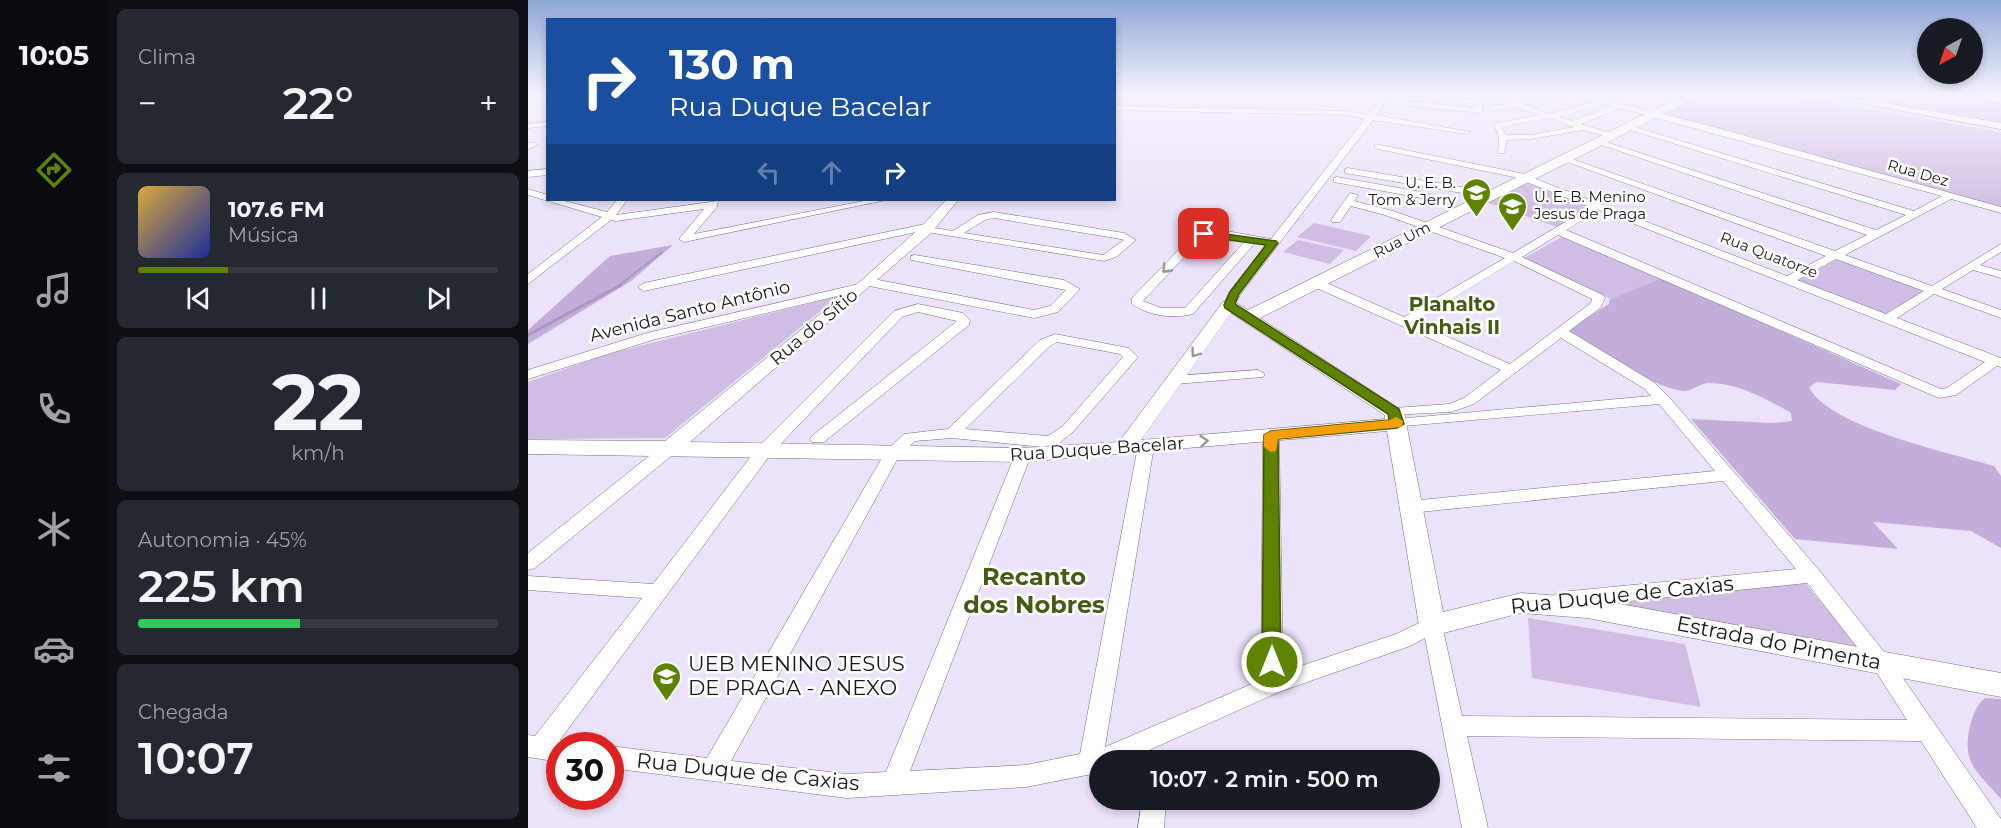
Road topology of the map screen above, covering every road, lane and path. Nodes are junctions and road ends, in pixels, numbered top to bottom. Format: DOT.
graph roads {
  1 [pos="1358,134"];
  2 [pos="1501,134"];
  3 [pos="1545,134"];
  4 [pos="1602,134"];
  5 [pos="1615,134"];
  6 [pos="1647,134"];
  7 [pos="1721,134"];
  8 [pos="1610,136"];
  9 [pos="1503,138"];
  10 [pos="1597,142"];
  11 [pos="1378,146"];
  12 [pos="1501,151"];
  13 [pos="1563,159"];
  14 [pos="1348,171"];
  15 [pos="546,172"];
  16 [pos="528,174"];
  17 [pos="1525,178"];
  18 [pos="1337,180"];
  19 [pos="1441,190"];
  20 [pos="528,192"];
  21 [pos="1485,194"];
  22 [pos="1428,196"];
  23 [pos="1950,196"];
  24 [pos="546,198"];
  25 [pos="556,201"];
  26 [pos="621,201"];
  27 [pos="812,201"];
  28 [pos="951,201"];
  29 [pos="716,202"];
  30 [pos="858,202"];
  31 [pos="1599,206"];
  32 [pos="2001,210"];
  33 [pos="823,211"];
  34 [pos="1389,213"];
  35 [pos="1914,214"];
  36 [pos="608,218"];
  37 [pos="1336,220"];
  38 [pos="1428,227"];
  39 [pos="928,228"];
  40 [pos="1558,231"];
  41 [pos="957,232"];
  42 [pos="1876,234"];
  43 [pos="1252,239"];
  44 [pos="1273,243"];
  45 [pos="2001,248"];
  46 [pos="1836,255"];
  47 [pos="1514,257"];
  48 [pos="915,258"];
  49 [pos="1972,266"];
  50 [pos="2001,275"];
  51 [pos="530,276"];
  52 [pos="1788,280"];
  53 [pos="1316,283"];
  54 [pos="865,284"];
  55 [pos="644,287"];
  56 [pos="1933,290"];
  57 [pos="1229,305"];
  58 [pos="2001,314"];
  59 [pos="1248,317"];
  60 [pos="1887,319"];
  61 [pos="1405,322"];
  62 [pos="1561,332"];
  63 [pos="1998,362"];
  64 [pos="1510,369"];
  65 [pos="1258,374"];
  66 [pos="528,375"];
  67 [pos="1175,380"];
  68 [pos="1664,399"];
  69 [pos="1395,418"];
  70 [pos="952,433"];
  71 [pos="1271,435"];
  72 [pos="818,439"];
  73 [pos="1146,446"];
  74 [pos="528,447"];
  75 [pos="670,448"];
  76 [pos="1125,448"];
  77 [pos="764,451"];
  78 [pos="892,454"];
  79 [pos="1023,455"];
  80 [pos="1728,475"];
  81 [pos="1410,507"];
  82 [pos="528,563"];
  83 [pos="1812,575"];
  84 [pos="528,583"];
  85 [pos="656,592"];
  86 [pos="1521,603"];
  87 [pos="1432,625"];
  88 [pos="1882,664"];
  89 [pos="1272,685"];
  90 [pos="2001,685"];
  91 [pos="1453,726"];
  92 [pos="1926,731"];
  93 [pos="542,748"];
  94 [pos="1099,750"];
  95 [pos="1124,750"];
  96 [pos="624,759"];
  97 [pos="1089,764"];
  98 [pos="713,770"];
  99 [pos="893,785"];
  100 [pos="1153,810"];
  101 [pos="1151,828"];
  102 [pos="1474,828"];
  103 [pos="1992,828"];
  1 -- 44 [label="street"];
  2 -- 9 [label="street"];
  3 -- 9 [label="street"];
  4 -- 8 [label="street"];
  5 -- 8 [label="main road, Rua Um"];
  6 -- 35 [label="street"];
  7 -- 23 [label="street, Rua Dez"];
  8 -- 10 [label="main road, Rua Um"];
  9 -- 12 [label="street"];
  10 -- 13 [label="main road, Rua Um"];
  10 -- 42 [label="street"];
  11 -- 17 [label="street, Rua Quatorze"];
  13 -- 17 [label="main road, Rua Um"];
  13 -- 46 [label="street"];
  14 -- 21 [label="street"];
  15 -- 16 [label="street"];
  17 -- 21 [label="main road, Rua Um"];
  17 -- 31 [label="street, Rua Quatorze"];
  18 -- 22 [label="street"];
  19 -- 22 [label="street"];
  20 -- 24 [label="street"];
  21 -- 38 [label="main road, Rua Um"];
  22 -- 34 [label="street"];
  23 -- 32 [label="street, Rua Dez"];
  23 -- 35 [label="street"];
  25 -- 36 [label="street"];
  26 -- 36 [label="street"];
  27 -- 33 [label="street"];
  28 -- 39 [label="main road, Rua do Sítio"];
  29 -- 33 [label="street"];
  29 -- 36 [label="street"];
  30 -- 33 [label="street"];
  31 -- 40 [label="street"];
  31 -- 52 [label="street, Rua Quatorze"];
  34 -- 37 [label="street"];
  34 -- 38 [label="street"];
  35 -- 42 [label="street"];
  36 -- 51 [label="street"];
  38 -- 47 [label="street"];
  38 -- 53 [label="main road, Rua Um"];
  39 -- 41 [label="street"];
  39 -- 54 [label="main road, Rua do Sítio"];
  39 -- 55 [label="street"];
  40 -- 47 [label="street"];
  40 -- 63 [label="street"];
  41 -- 41 [label="street"];
  42 -- 46 [label="street"];
  43 -- 43 [label="street, one-way"];
  43 -- 44 [label="street"];
  44 -- 57 [label="street"];
  45 -- 49 [label="street"];
  46 -- 52 [label="street"];
  46 -- 56 [label="street"];
  47 -- 61 [label="street"];
  47 -- 62 [label="street"];
  48 -- 54 [label="street"];
  49 -- 50 [label="street"];
  49 -- 56 [label="street"];
  52 -- 60 [label="street, Rua Quatorze"];
  53 -- 59 [label="main road, Rua Um"];
  53 -- 61 [label="street"];
  54 -- 66 [label="street, Avenida Santo Antônio"];
  54 -- 75 [label="main road, Rua do Sítio"];
  56 -- 58 [label="street"];
  56 -- 60 [label="street"];
  57 -- 59 [label="main road"];
  57 -- 67 [label="main road, one-way"];
  59 -- 69 [label="main road"];
  60 -- 63 [label="street, Rua Quatorze"];
  61 -- 64 [label="street"];
  62 -- 64 [label="street"];
  62 -- 68 [label="street"];
  64 -- 69 [label="street"];
  65 -- 67 [label="street"];
  67 -- 76 [label="main road"];
  68 -- 69 [label="street, Rua Duque Bacelar"];
  68 -- 80 [label="street"];
  69 -- 71 [label="main road, Rua Duque Bacelar"];
  69 -- 81 [label="main road"];
  70 -- 70 [label="street"];
  70 -- 78 [label="street"];
  73 -- 71 [label="main road, Rua Duque Bacelar, one-way"];
  71 -- 89 [label="street"];
  72 -- 77 [label="street"];
  73 -- 76 [label="main road, Rua Duque Bacelar"];
  73 -- 94 [label="street"];
  74 -- 75 [label="main road, Rua Duque Bacelar"];
  75 -- 77 [label="main road, Rua Duque Bacelar"];
  75 -- 82 [label="street"];
  76 -- 79 [label="main road, Rua Duque Bacelar"];
  77 -- 78 [label="main road, Rua Duque Bacelar"];
  77 -- 85 [label="street"];
  78 -- 79 [label="main road, Rua Duque Bacelar"];
  78 -- 98 [label="street"];
  79 -- 99 [label="street"];
  80 -- 81 [label="street"];
  80 -- 83 [label="street"];
  81 -- 87 [label="main road"];
  83 -- 86 [label="street, Rua Duque de Caxias"];
  83 -- 88 [label="street"];
  84 -- 85 [label="street"];
  85 -- 93 [label="street"];
  86 -- 87 [label="main road, Rua Duque de Caxias"];
  86 -- 88 [label="main road, Estrada do Pimenta"];
  87 -- 89 [label="street, Rua Duque de Caxias"];
  87 -- 91 [label="street"];
  88 -- 90 [label="main road, Estrada do Pimenta"];
  88 -- 92 [label="street"];
  89 -- 95 [label="street, Rua Duque de Caxias"];
  91 -- 92 [label="street"];
  91 -- 102 [label="street"];
  92 -- 103 [label="street"];
  96 -- 98 [label="street, Rua Duque de Caxias"];
  97 -- 99 [label="street, Rua Duque de Caxias"];
  98 -- 99 [label="street, Rua Duque de Caxias"];
  100 -- 101 [label="street"];
}
